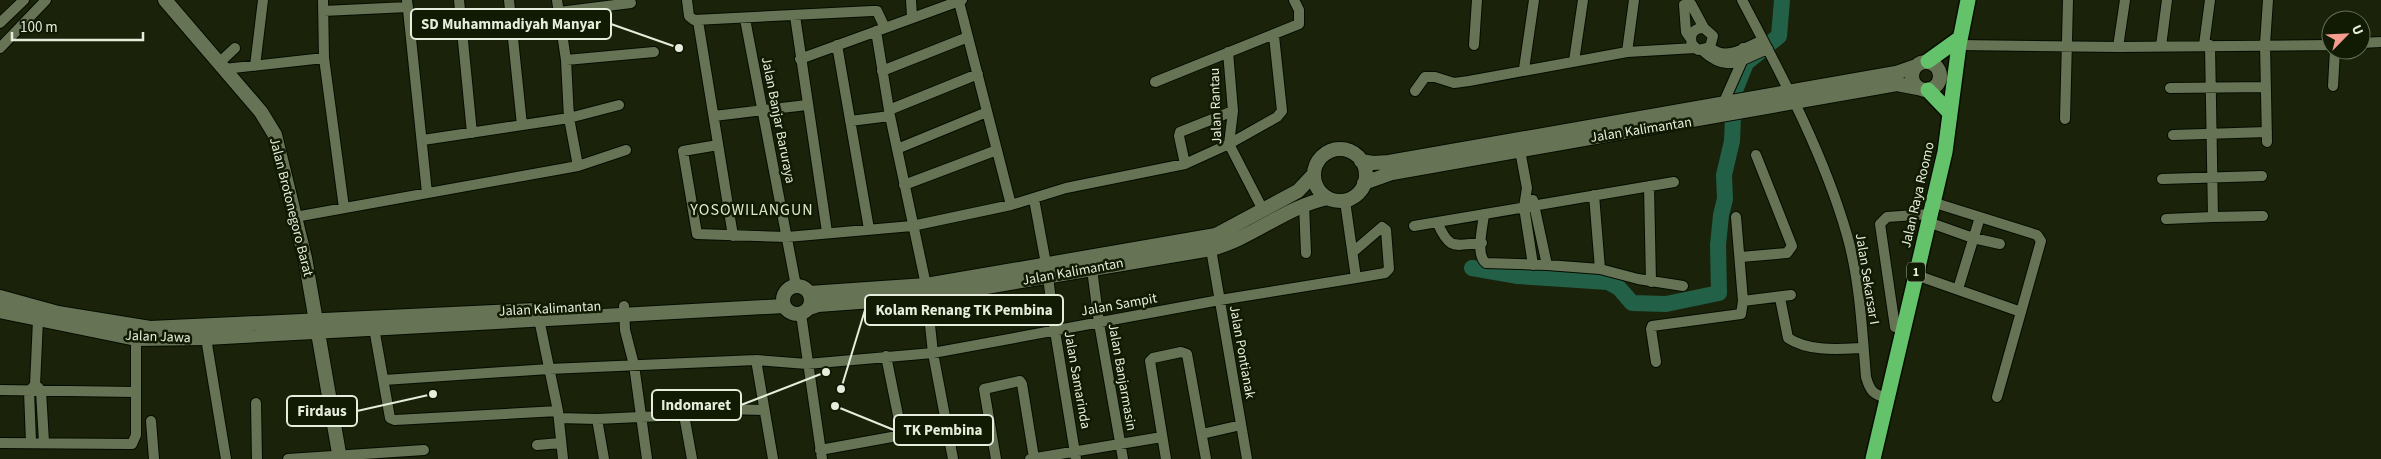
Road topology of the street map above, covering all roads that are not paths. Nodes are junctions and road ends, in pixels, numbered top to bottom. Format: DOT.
graph roads {
  1 [pos="24,0"];
  2 [pos="46,0"];
  3 [pos="165,0"];
  4 [pos="263,0"];
  5 [pos="459,0"];
  6 [pos="509,0"];
  7 [pos="557,0"];
  8 [pos="687,0"];
  9 [pos="911,0"];
  10 [pos="1294,0"];
  11 [pos="1477,0"];
  12 [pos="1534,0"];
  13 [pos="1583,0"];
  14 [pos="1634,0"];
  15 [pos="1742,0"];
  16 [pos="1968,0"];
  17 [pos="2068,0"];
  18 [pos="2125,0"];
  19 [pos="2167,0"];
  20 [pos="2210,0"];
  21 [pos="2268,0"];
  22 [pos="961,1"];
  23 [pos="408,3"];
  24 [pos="631,3"];
  25 [pos="944,3"];
  26 [pos="323,5"];
  27 [pos="559,12"];
  28 [pos="795,16"];
  29 [pos="912,17"];
  30 [pos="745,19"];
  31 [pos="698,21"];
  32 [pos="0,24"];
  33 [pos="1704,28"];
  34 [pos="881,29"];
  35 [pos="1274,36"];
  36 [pos="968,37"];
  37 [pos="1960,42"];
  38 [pos="1474,44"];
  39 [pos="1765,44"];
  40 [pos="2266,44"];
  41 [pos="2321,44"];
  42 [pos="2207,45"];
  43 [pos="837,46"];
  44 [pos="1699,46"];
  45 [pos="2161,46"];
  46 [pos="2067,47"];
  47 [pos="2118,47"];
  48 [pos="0,48"];
  49 [pos="235,48"];
  50 [pos="654,52"];
  51 [pos="1228,52"];
  52 [pos="1627,52"];
  53 [pos="1743,53"];
  54 [pos="324,58"];
  55 [pos="800,59"];
  56 [pos="566,60"];
  57 [pos="2334,60"];
  58 [pos="1574,61"];
  59 [pos="1926,64"];
  60 [pos="222,66"];
  61 [pos="255,66"];
  62 [pos="1956,68"];
  63 [pos="1524,69"];
  64 [pos="882,71"];
  65 [pos="978,74"];
  66 [pos="1155,82"];
  67 [pos="1954,84"];
  68 [pos="2333,86"];
  69 [pos="2211,87"];
  70 [pos="2266,87"];
  71 [pos="1928,88"];
  72 [pos="2170,88"];
  73 [pos="1415,91"];
  74 [pos="1794,97"];
  75 [pos="619,105"];
  76 [pos="807,105"];
  77 [pos="1724,108"];
  78 [pos="762,110"];
  79 [pos="1233,111"];
  80 [pos="987,112"];
  81 [pos="890,113"];
  82 [pos="1950,113"];
  83 [pos="714,116"];
  84 [pos="569,118"];
  85 [pos="2065,119"];
  86 [pos="850,121"];
  87 [pos="522,125"];
  88 [pos="472,133"];
  89 [pos="2211,134"];
  90 [pos="2173,135"];
  91 [pos="423,140"];
  92 [pos="1229,144"];
  93 [pos="1519,144"];
  94 [pos="718,145"];
  95 [pos="897,149"];
  96 [pos="626,150"];
  97 [pos="997,150"];
  98 [pos="1756,154"];
  99 [pos="1361,161"];
  100 [pos="1185,164"];
  101 [pos="578,166"];
  102 [pos="1314,174"];
  103 [pos="2262,176"];
  104 [pos="2212,177"];
  105 [pos="2162,179"];
  106 [pos="1674,182"];
  107 [pos="1364,183"];
  108 [pos="904,185"];
  109 [pos="1650,186"];
  110 [pos="1527,188"];
  111 [pos="427,193"];
  112 [pos="1594,195"];
  113 [pos="1328,198"];
  114 [pos="1034,199"];
  115 [pos="1345,200"];
  116 [pos="1304,204"];
  117 [pos="1011,205"];
  118 [pos="1536,205"];
  119 [pos="1524,207"];
  120 [pos="344,208"];
  121 [pos="1263,210"];
  122 [pos="1930,213"];
  123 [pos="1484,214"];
  124 [pos="2263,216"];
  125 [pos="295,217"];
  126 [pos="1736,217"];
  127 [pos="1980,217"];
  128 [pos="2212,217"];
  129 [pos="2166,219"];
  130 [pos="1437,222"];
  131 [pos="912,226"];
  132 [pos="1414,226"];
  133 [pos="869,229"];
  134 [pos="827,232"];
  135 [pos="733,236"];
  136 [pos="786,237"];
  137 [pos="1973,238"];
  138 [pos="1482,243"];
  139 [pos="2000,244"];
  140 [pos="1211,249"];
  141 [pos="1158,252"];
  142 [pos="1353,252"];
  143 [pos="1306,253"];
  144 [pos="1741,257"];
  145 [pos="1533,265"];
  146 [pos="1547,265"];
  147 [pos="1092,269"];
  148 [pos="1600,269"];
  149 [pos="1047,270"];
  150 [pos="1916,275"];
  151 [pos="1356,278"];
  152 [pos="1651,282"];
  153 [pos="796,286"];
  154 [pos="1683,286"];
  155 [pos="1958,289"];
  156 [pos="926,291"];
  157 [pos="809,293"];
  158 [pos="1791,295"];
  159 [pos="0,297"];
  160 [pos="1780,298"];
  161 [pos="1220,300"];
  162 [pos="1744,301"];
  163 [pos="783,302"];
  164 [pos="624,310"];
  165 [pos="0,311"];
  166 [pos="805,311"];
  167 [pos="2021,312"];
  168 [pos="473,318"];
  169 [pos="539,319"];
  170 [pos="38,320"];
  171 [pos="1099,323"];
  172 [pos="318,325"];
  173 [pos="374,328"];
  174 [pos="1903,328"];
  175 [pos="1055,331"];
  176 [pos="136,333"];
  177 [pos="206,338"];
  178 [pos="1864,348"];
  179 [pos="933,353"];
  180 [pos="886,356"];
  181 [pos="756,360"];
  182 [pos="1656,362"];
  183 [pos="807,364"];
  184 [pos="634,366"];
  185 [pos="549,370"];
  186 [pos="384,380"];
  187 [pos="35,389"];
  188 [pos="0,390"];
  189 [pos="135,392"];
  190 [pos="1996,397"];
  191 [pos="1886,398"];
  192 [pos="256,403"];
  193 [pos="764,410"];
  194 [pos="559,414"];
  195 [pos="684,416"];
  196 [pos="640,417"];
  197 [pos="597,420"];
  198 [pos="151,421"];
  199 [pos="1241,425"];
  200 [pos="947,427"];
  201 [pos="1202,434"];
  202 [pos="902,435"];
  203 [pos="1162,437"];
  204 [pos="31,442"];
  205 [pos="44,442"];
  206 [pos="0,443"];
  207 [pos="560,444"];
  208 [pos="1120,444"];
  209 [pos="537,445"];
  210 [pos="424,450"];
  211 [pos="821,454"];
  212 [pos="1076,455"];
  213 [pos="340,457"];
  214 [pos="154,459"];
  215 [pos="226,459"];
  216 [pos="257,459"];
  217 [pos="288,459"];
  218 [pos="563,459"];
  219 [pos="604,459"];
  220 [pos="647,459"];
  221 [pos="692,459"];
  222 [pos="773,459"];
  223 [pos="953,459"];
  224 [pos="996,459"];
  225 [pos="1032,459"];
  226 [pos="1123,459"];
  227 [pos="1166,459"];
  228 [pos="1206,459"];
  229 [pos="1247,459"];
  230 [pos="1873,459"];
  1 -- 32 [label="street"];
  2 -- 48 [label="street"];
  3 -- 60 [label="main road, Jalan Brotonegoro Barat"];
  4 -- 61 [label="street"];
  5 -- 88 [label="street"];
  6 -- 87 [label="street"];
  7 -- 27 [label="street"];
  8 -- 31 [label="street"];
  9 -- 29 [label="street"];
  10 -- 35 [label="street"];
  11 -- 38 [label="street"];
  12 -- 63 [label="street"];
  13 -- 58 [label="street"];
  14 -- 52 [label="street"];
  15 -- 39 [label="street, Jalan Sekarsar I"];
  16 -- 37 [label="highway, 1"];
  17 -- 46 [label="street"];
  18 -- 47 [label="street"];
  19 -- 45 [label="street"];
  20 -- 42 [label="street"];
  21 -- 40 [label="street"];
  22 -- 25 [label="street"];
  22 -- 36 [label="street"];
  23 -- 26 [label="street"];
  23 -- 91 [label="street"];
  24 -- 27 [label="street"];
  25 -- 29 [label="street"];
  26 -- 54 [label="street"];
  27 -- 56 [label="street"];
  28 -- 30 [label="street"];
  28 -- 34 [label="street"];
  28 -- 55 [label="street"];
  29 -- 34 [label="street"];
  30 -- 31 [label="street"];
  30 -- 78 [label="street, Jalan Banjar Baruraya"];
  31 -- 83 [label="street"];
  33 -- 44 [label="street"];
  33 -- 44 [label="street"];
  33 -- 44 [label="street"];
  34 -- 43 [label="street"];
  34 -- 64 [label="street"];
  35 -- 51 [label="street"];
  35 -- 92 [label="street"];
  36 -- 64 [label="street"];
  36 -- 65 [label="street"];
  37 -- 46 [label="street"];
  37 -- 59 [label="highway"];
  37 -- 62 [label="highway, 1"];
  39 -- 53 [label="street"];
  39 -- 74 [label="street, Jalan Sekarsar I"];
  40 -- 41 [label="street"];
  40 -- 42 [label="street"];
  40 -- 70 [label="street"];
  42 -- 45 [label="street"];
  42 -- 69 [label="street"];
  43 -- 55 [label="street"];
  43 -- 86 [label="street"];
  44 -- 52 [label="street"];
  44 -- 53 [label="street"];
  45 -- 47 [label="street"];
  46 -- 47 [label="street"];
  46 -- 85 [label="street"];
  49 -- 60 [label="street"];
  50 -- 56 [label="street"];
  51 -- 66 [label="street"];
  51 -- 79 [label="street, Jalan Rantau"];
  52 -- 58 [label="street"];
  53 -- 77 [label="street"];
  54 -- 61 [label="street"];
  54 -- 120 [label="street"];
  55 -- 76 [label="street"];
  56 -- 84 [label="street"];
  57 -- 68 [label="street"];
  58 -- 63 [label="street"];
  59 -- 62 [label="main road, Jalan Kalimantan"];
  59 -- 71 [label="main road"];
  59 -- 71 [label="main road"];
  59 -- 74 [label="main road, Jalan Kalimantan"];
  60 -- 61 [label="street"];
  60 -- 125 [label="main road, Jalan Brotonegoro Barat"];
  62 -- 67 [label="highway, 1"];
  63 -- 73 [label="street"];
  64 -- 81 [label="street"];
  65 -- 80 [label="street"];
  65 -- 81 [label="street"];
  67 -- 71 [label="main road, Jalan Kalimantan"];
  67 -- 82 [label="highway, Jalan Raya Roomo / 1"];
  69 -- 70 [label="street"];
  69 -- 72 [label="street"];
  69 -- 89 [label="street"];
  70 -- 89 [label="street"];
  71 -- 74 [label="main road, Jalan Kalimantan"];
  71 -- 82 [label="highway"];
  74 -- 77 [label="main road, Jalan Kalimantan"];
  74 -- 178 [label="street, Jalan Sekarsar I"];
  75 -- 84 [label="street"];
  76 -- 78 [label="street"];
  76 -- 134 [label="street"];
  77 -- 93 [label="main road, Jalan Kalimantan"];
  78 -- 83 [label="street"];
  78 -- 136 [label="street, Jalan Banjar Baruraya"];
  79 -- 92 [label="street, Jalan Rantau"];
  79 -- 100 [label="street"];
  80 -- 95 [label="street"];
  80 -- 97 [label="street"];
  81 -- 86 [label="street"];
  81 -- 95 [label="street"];
  82 -- 122 [label="highway, Jalan Raya Roomo / 1"];
  83 -- 94 [label="street"];
  84 -- 87 [label="street"];
  84 -- 101 [label="street"];
  86 -- 133 [label="street"];
  87 -- 88 [label="street"];
  88 -- 91 [label="street"];
  89 -- 90 [label="street"];
  89 -- 104 [label="street"];
  91 -- 111 [label="street"];
  92 -- 100 [label="street"];
  92 -- 121 [label="street, Jalan Rantau"];
  93 -- 99 [label="main road, Jalan Kalimantan"];
  93 -- 107 [label="main road, Jalan Kalimantan"];
  93 -- 110 [label="street"];
  94 -- 135 [label="street"];
  94 -- 135 [label="street"];
  95 -- 108 [label="street"];
  96 -- 101 [label="street"];
  97 -- 108 [label="street"];
  97 -- 117 [label="street"];
  98 -- 144 [label="street"];
  99 -- 102 [label="main road"];
  99 -- 107 [label="main road"];
  100 -- 114 [label="street"];
  101 -- 111 [label="street"];
  102 -- 113 [label="main road"];
  102 -- 121 [label="main road, Jalan Kalimantan"];
  103 -- 104 [label="street"];
  104 -- 105 [label="street"];
  104 -- 128 [label="street"];
  106 -- 109 [label="street"];
  107 -- 115 [label="main road"];
  108 -- 131 [label="street"];
  109 -- 112 [label="street"];
  109 -- 152 [label="street"];
  110 -- 118 [label="street"];
  110 -- 119 [label="street"];
  111 -- 120 [label="street"];
  112 -- 118 [label="street"];
  112 -- 148 [label="street"];
  113 -- 115 [label="main road"];
  113 -- 116 [label="main road, Jalan Kalimantan"];
  114 -- 117 [label="street"];
  114 -- 149 [label="street, Jalan Samarinda"];
  115 -- 142 [label="street"];
  116 -- 140 [label="main road, Jalan Kalimantan"];
  116 -- 143 [label="street"];
  117 -- 131 [label="street"];
  118 -- 119 [label="street"];
  118 -- 146 [label="street"];
  119 -- 123 [label="street"];
  119 -- 145 [label="street"];
  120 -- 125 [label="street"];
  121 -- 141 [label="main road, Jalan Kalimantan"];
  122 -- 127 [label="street"];
  122 -- 137 [label="street"];
  122 -- 150 [label="highway, Jalan Raya Roomo / 1"];
  122 -- 174 [label="street"];
  123 -- 130 [label="street"];
  123 -- 138 [label="street"];
  124 -- 128 [label="street"];
  125 -- 172 [label="main road, Jalan Brotonegoro Barat"];
  126 -- 144 [label="street"];
  127 -- 137 [label="street"];
  127 -- 167 [label="street"];
  128 -- 129 [label="street"];
  130 -- 132 [label="street"];
  130 -- 138 [label="street"];
  131 -- 133 [label="street"];
  131 -- 156 [label="street"];
  133 -- 134 [label="street"];
  134 -- 136 [label="street"];
  135 -- 136 [label="street"];
  136 -- 153 [label="street, Jalan Banjar Baruraya"];
  137 -- 139 [label="street"];
  137 -- 155 [label="street"];
  138 -- 145 [label="street"];
  140 -- 141 [label="main road, Jalan Kalimantan"];
  140 -- 161 [label="street, Jalan Pontianak"];
  141 -- 147 [label="main road, Jalan Kalimantan"];
  141 -- 149 [label="main road, Jalan Kalimantan"];
  142 -- 151 [label="street"];
  142 -- 151 [label="street, Jalan Sampit"];
  144 -- 162 [label="street"];
  145 -- 146 [label="street"];
  146 -- 148 [label="street"];
  147 -- 149 [label="main road, Jalan Kalimantan"];
  147 -- 171 [label="street, Jalan Banjarmasin"];
  148 -- 152 [label="street"];
  149 -- 156 [label="main road, Jalan Kalimantan"];
  149 -- 175 [label="street, Jalan Samarinda"];
  150 -- 155 [label="street"];
  150 -- 174 [label="highway, Jalan Raya Roomo / 1"];
  151 -- 161 [label="street, Jalan Sampit"];
  152 -- 154 [label="street"];
  153 -- 157 [label="main road"];
  153 -- 163 [label="main road"];
  155 -- 167 [label="street"];
  156 -- 157 [label="main road, Jalan Kalimantan"];
  156 -- 166 [label="main road, Jalan Kalimantan"];
  156 -- 179 [label="street"];
  157 -- 166 [label="main road"];
  158 -- 160 [label="street"];
  159 -- 176 [label="main road, Jalan Jawa"];
  160 -- 162 [label="street"];
  160 -- 178 [label="street"];
  161 -- 171 [label="street, Jalan Sampit"];
  161 -- 199 [label="street, Jalan Pontianak"];
  162 -- 182 [label="street"];
  163 -- 164 [label="main road, Jalan Kalimantan"];
  163 -- 166 [label="main road"];
  164 -- 168 [label="main road, Jalan Kalimantan"];
  164 -- 169 [label="main road, Jalan Kalimantan"];
  164 -- 184 [label="street"];
  165 -- 170 [label="main road, Jalan Jawa"];
  166 -- 183 [label="street"];
  167 -- 190 [label="street"];
  168 -- 169 [label="main road, Jalan Kalimantan"];
  168 -- 172 [label="main road, Jalan Kalimantan"];
  168 -- 173 [label="main road, Jalan Kalimantan"];
  169 -- 185 [label="street"];
  170 -- 176 [label="main road, Jalan Jawa"];
  170 -- 187 [label="street"];
  171 -- 175 [label="street, Jalan Sampit"];
  171 -- 208 [label="street, Jalan Banjarmasin"];
  172 -- 173 [label="main road, Jalan Kalimantan"];
  172 -- 176 [label="main road, Jalan Jawa"];
  172 -- 177 [label="main road, Jalan Jawa"];
  172 -- 213 [label="main road, Jalan Brotonegoro Barat"];
  173 -- 186 [label="street"];
  174 -- 191 [label="highway, Jalan Raya Roomo / 1"];
  175 -- 179 [label="street, Jalan Sampit"];
  175 -- 212 [label="street, Jalan Samarinda"];
  176 -- 177 [label="main road, Jalan Jawa"];
  176 -- 189 [label="street"];
  177 -- 215 [label="street"];
  178 -- 191 [label="street, Jalan Sekarsar I"];
  179 -- 180 [label="street, Jalan Sampit"];
  179 -- 200 [label="street"];
  180 -- 183 [label="street, Jalan Sampit"];
  180 -- 202 [label="street"];
  181 -- 183 [label="street, Jalan Sampit"];
  181 -- 184 [label="street, Jalan Sampit"];
  181 -- 193 [label="street"];
  183 -- 211 [label="street"];
  184 -- 185 [label="street, Jalan Sampit"];
  184 -- 196 [label="street"];
  185 -- 186 [label="street, Jalan Sampit"];
  185 -- 194 [label="street"];
  186 -- 194 [label="street"];
  187 -- 188 [label="street"];
  187 -- 189 [label="street"];
  187 -- 204 [label="street"];
  187 -- 205 [label="street"];
  189 -- 205 [label="street"];
  191 -- 230 [label="highway, Jalan Raya Roomo / 1"];
  192 -- 216 [label="street"];
  193 -- 195 [label="street"];
  193 -- 222 [label="street"];
  194 -- 197 [label="street"];
  194 -- 207 [label="street"];
  195 -- 196 [label="street"];
  195 -- 221 [label="street"];
  196 -- 197 [label="street"];
  196 -- 220 [label="street"];
  197 -- 219 [label="street"];
  198 -- 214 [label="street"];
  199 -- 201 [label="street"];
  199 -- 229 [label="street, Jalan Pontianak"];
  200 -- 202 [label="street"];
  200 -- 223 [label="street"];
  201 -- 203 [label="street"];
  201 -- 228 [label="street"];
  202 -- 211 [label="street"];
  203 -- 208 [label="street"];
  203 -- 227 [label="street"];
  204 -- 205 [label="street"];
  204 -- 206 [label="street"];
  207 -- 209 [label="street"];
  207 -- 218 [label="street"];
  208 -- 212 [label="street"];
  208 -- 226 [label="street, Jalan Banjarmasin"];
  210 -- 213 [label="street"];
  212 -- 225 [label="street"];
  213 -- 217 [label="street"];
  224 -- 225 [label="street"];
}
